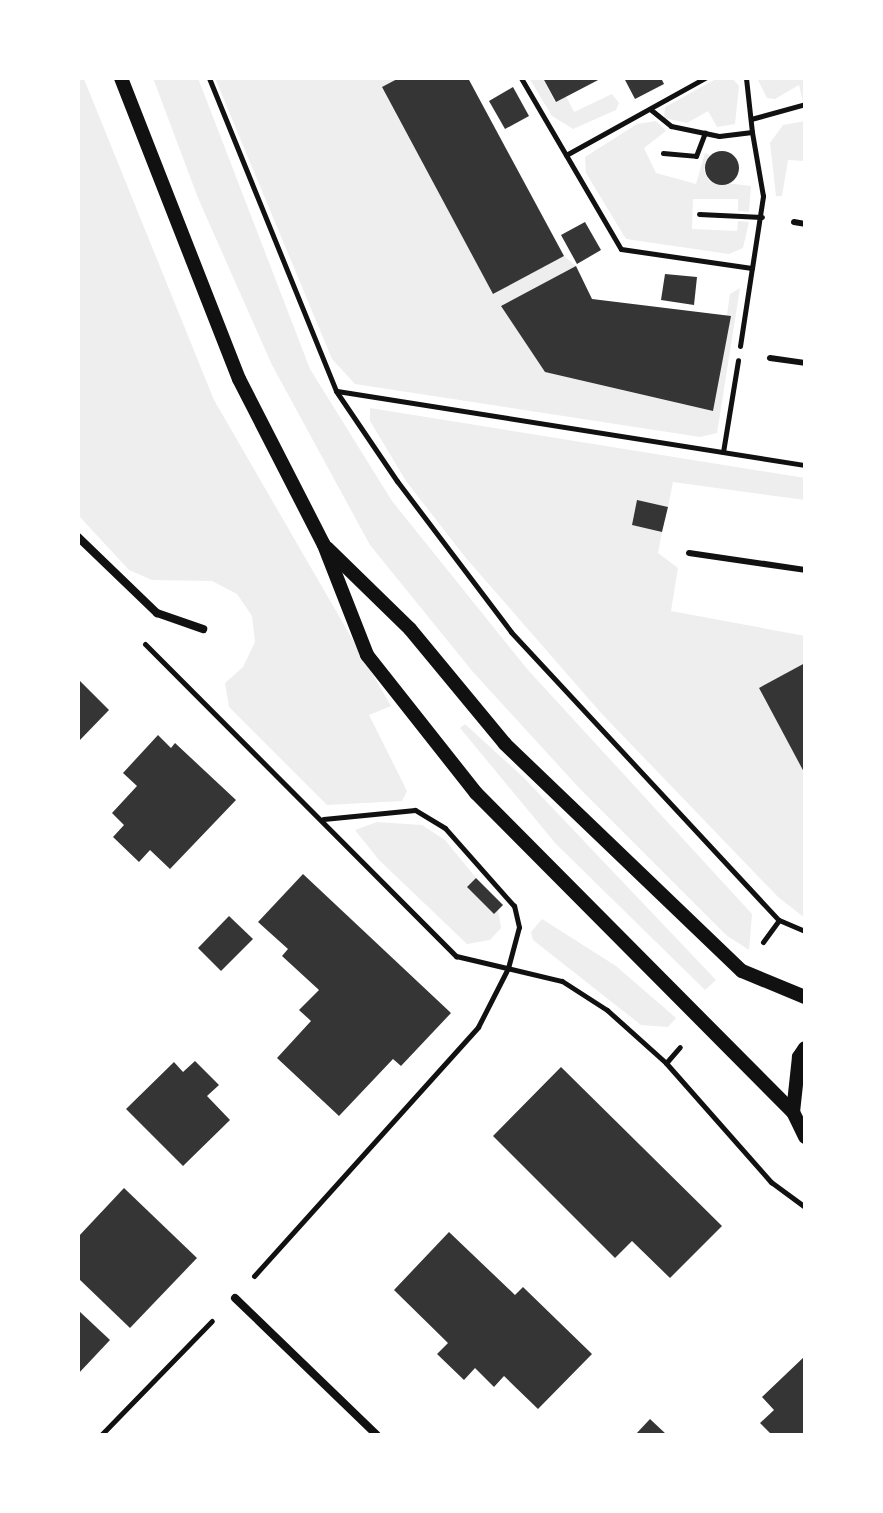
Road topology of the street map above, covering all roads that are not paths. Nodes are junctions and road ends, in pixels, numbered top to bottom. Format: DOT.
graph roads {
  1 [pos="121,78"];
  2 [pos="794,222"];
  3 [pos="805,224"];
  4 [pos="770,358"];
  5 [pos="805,363"];
  6 [pos="78,537"];
  7 [pos="324,545"];
  8 [pos="689,553"];
  9 [pos="805,570"];
  10 [pos="203,629"];
  11 [pos="805,997"];
  12 [pos="805,1048"];
  13 [pos="793,1112"];
  14 [pos="805,1137"];
  15 [pos="235,1298"];
  16 [pos="377,1435"];
  1 -- 7 [label="street"];
  2 -- 3 [label="lane"];
  4 -- 5 [label="lane"];
  6 -- 10 [label="street"];
  7 -- 11 [label="street"];
  7 -- 13 [label="street"];
  8 -- 9 [label="lane"];
  12 -- 13 [label="street"];
  13 -- 14 [label="street"];
  15 -- 16 [label="street"];
}
